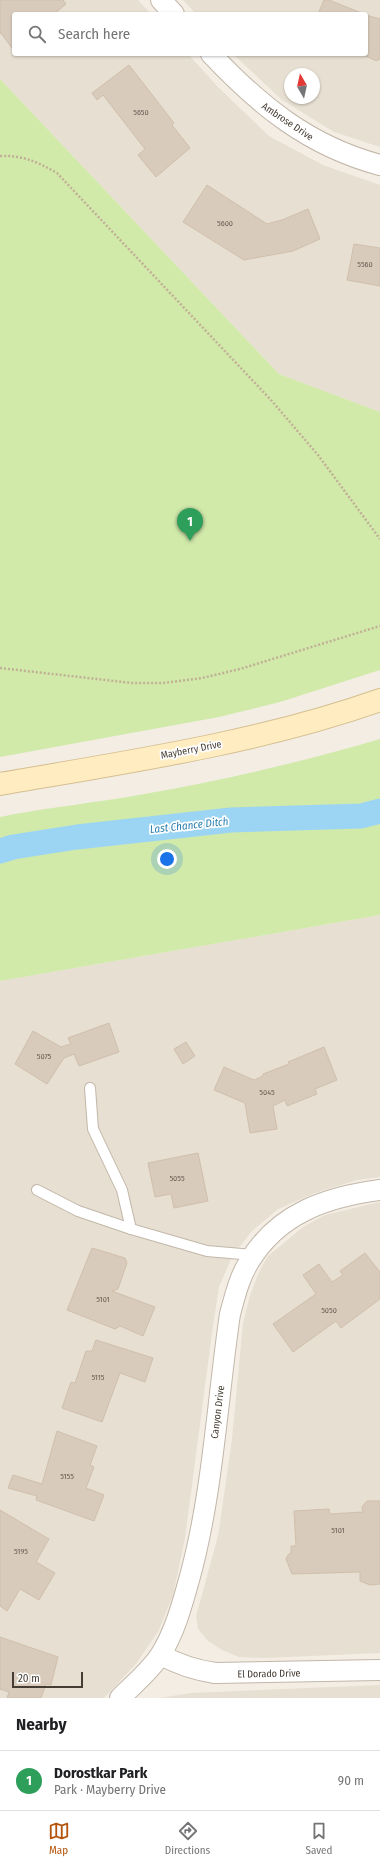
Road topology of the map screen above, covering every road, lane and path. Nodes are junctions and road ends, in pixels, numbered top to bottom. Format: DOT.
graph roads {
  1 [pos="161,0"];
  2 [pos="172,12"];
  3 [pos="213,56"];
  4 [pos="0,156"];
  5 [pos="380,165"];
  6 [pos="380,539"];
  7 [pos="380,626"];
  8 [pos="0,668"];
  9 [pos="380,700"];
  10 [pos="0,784"];
  11 [pos="90,1088"];
  12 [pos="37,1190"];
  13 [pos="380,1190"];
  14 [pos="132,1229"];
  15 [pos="254,1255"];
  16 [pos="161,1655"];
  17 [pos="380,1670"];
  18 [pos="120,1698"];
  1 -- 2 [label="street"];
  3 -- 5 [label="street, Ambrose Drive"];
  4 -- 6 [label="path"];
  7 -- 8 [label="path"];
  9 -- 10 [label="main road, Mayberry Drive"];
  11 -- 14 [label="lane"];
  12 -- 14 [label="lane"];
  13 -- 15 [label="street, Canyon Drive"];
  14 -- 15 [label="lane"];
  15 -- 16 [label="street, Canyon Drive"];
  16 -- 17 [label="street, El Dorado Drive"];
  16 -- 18 [label="street, Canyon Drive"];
}
